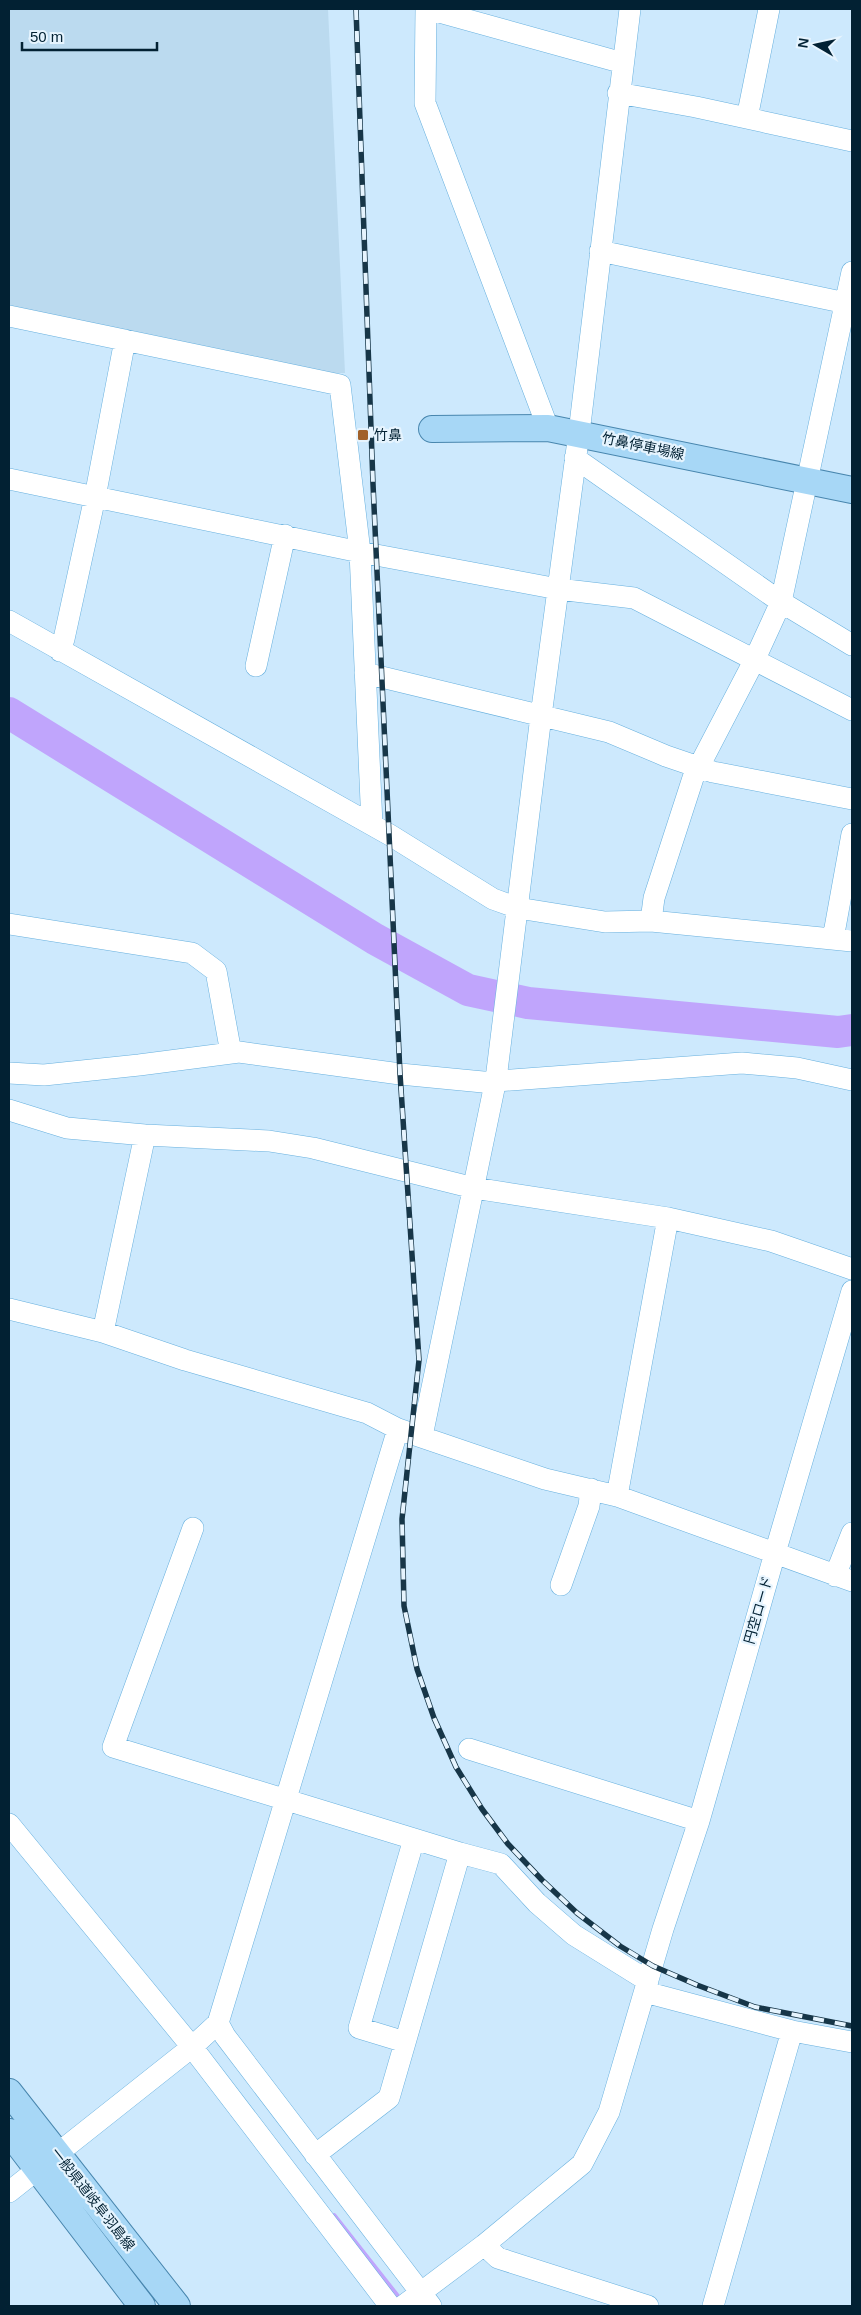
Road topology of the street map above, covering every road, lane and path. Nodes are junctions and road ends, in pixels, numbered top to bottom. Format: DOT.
graph roads {
  1 [pos="427,9"];
  2 [pos="630,9"];
  3 [pos="769,9"];
  4 [pos="623,63"];
  5 [pos="618,93"];
  6 [pos="747,118"];
  7 [pos="852,141"];
  8 [pos="600,251"];
  9 [pos="852,272"];
  10 [pos="846,303"];
  11 [pos="9,316"];
  12 [pos="125,340"];
  13 [pos="432,428"];
  14 [pos="548,428"];
  15 [pos="577,446"];
  16 [pos="9,479"];
  17 [pos="808,480"];
  18 [pos="852,490"];
  19 [pos="95,497"];
  20 [pos="285,535"];
  21 [pos="360,552"];
  22 [pos="558,589"];
  23 [pos="781,602"];
  24 [pos="9,621"];
  25 [pos="852,644"];
  26 [pos="60,651"];
  27 [pos="754,660"];
  28 [pos="256,666"];
  29 [pos="365,673"];
  30 [pos="852,710"];
  31 [pos="541,716"];
  32 [pos="699,768"];
  33 [pos="852,800"];
  34 [pos="372,825"];
  35 [pos="852,834"];
  36 [pos="518,908"];
  37 [pos="651,921"];
  38 [pos="9,924"];
  39 [pos="842,940"];
  40 [pos="230,1053"];
  41 [pos="9,1073"];
  42 [pos="496,1079"];
  43 [pos="852,1080"];
  44 [pos="9,1110"];
  45 [pos="145,1135"];
  46 [pos="474,1188"];
  47 [pos="668,1218"];
  48 [pos="852,1268"];
  49 [pos="852,1291"];
  50 [pos="9,1309"];
  51 [pos="103,1332"];
  52 [pos="398,1429"];
  53 [pos="422,1436"];
  54 [pos="591,1489"];
  55 [pos="617,1496"];
  56 [pos="193,1528"];
  57 [pos="852,1533"];
  58 [pos="775,1553"];
  59 [pos="844,1578"];
  60 [pos="561,1585"];
  61 [pos="469,1749"];
  62 [pos="286,1800"];
  63 [pos="699,1821"];
  64 [pos="9,1824"];
  65 [pos="414,1839"];
  66 [pos="460,1853"];
  67 [pos="647,1987"];
  68 [pos="218,2024"];
  69 [pos="792,2031"];
  70 [pos="405,2042"];
  71 [pos="852,2042"];
  72 [pos="192,2047"];
  73 [pos="9,2092"];
  74 [pos="9,2132"];
  75 [pos="315,2155"];
  76 [pos="47,2161"];
  77 [pos="9,2192"];
  78 [pos="484,2245"];
  79 [pos="418,2300"];
  80 [pos="142,2306"];
  81 [pos="177,2306"];
  82 [pos="390,2306"];
  83 [pos="648,2306"];
  84 [pos="713,2306"];
  1 -- 4 [label="street"];
  1 -- 14 [label="street"];
  2 -- 4 [label="street"];
  3 -- 6 [label="street"];
  4 -- 5 [label="street"];
  5 -- 6 [label="street"];
  5 -- 8 [label="street"];
  6 -- 7 [label="street"];
  8 -- 10 [label="street"];
  8 -- 15 [label="street"];
  9 -- 10 [label="street"];
  10 -- 17 [label="street"];
  11 -- 12 [label="street"];
  12 -- 19 [label="street"];
  12 -- 21 [label="street"];
  13 -- 14 [label="main road, 竹鼻停車場線"];
  14 -- 15 [label="main road, 竹鼻停車場線"];
  15 -- 17 [label="main road, 竹鼻停車場線"];
  15 -- 22 [label="street"];
  15 -- 23 [label="street"];
  16 -- 19 [label="street"];
  17 -- 18 [label="main road, 竹鼻停車場線"];
  17 -- 23 [label="street"];
  19 -- 20 [label="street"];
  19 -- 26 [label="street"];
  20 -- 21 [label="street"];
  20 -- 28 [label="street"];
  21 -- 22 [label="street"];
  21 -- 29 [label="street"];
  22 -- 27 [label="street"];
  22 -- 31 [label="street"];
  23 -- 25 [label="street"];
  23 -- 27 [label="street"];
  24 -- 26 [label="street"];
  26 -- 34 [label="street"];
  27 -- 30 [label="street"];
  27 -- 32 [label="street"];
  29 -- 31 [label="street"];
  29 -- 34 [label="street"];
  31 -- 32 [label="street"];
  31 -- 36 [label="street"];
  32 -- 33 [label="street"];
  32 -- 37 [label="street"];
  34 -- 36 [label="street"];
  35 -- 39 [label="street"];
  36 -- 37 [label="street"];
  36 -- 42 [label="street"];
  37 -- 39 [label="street"];
  38 -- 40 [label="street"];
  40 -- 41 [label="street"];
  40 -- 42 [label="street"];
  42 -- 43 [label="street"];
  42 -- 46 [label="street"];
  44 -- 45 [label="street"];
  45 -- 46 [label="street"];
  45 -- 51 [label="street"];
  46 -- 47 [label="street"];
  46 -- 53 [label="street"];
  47 -- 48 [label="street"];
  47 -- 55 [label="street"];
  49 -- 58 [label="street, 円空ロード"];
  50 -- 51 [label="street"];
  51 -- 52 [label="street"];
  52 -- 53 [label="street"];
  52 -- 62 [label="street"];
  53 -- 54 [label="street"];
  54 -- 55 [label="street"];
  54 -- 60 [label="street"];
  55 -- 58 [label="street"];
  56 -- 62 [label="street"];
  57 -- 59 [label="street"];
  58 -- 59 [label="street"];
  58 -- 63 [label="street, 円空ロード"];
  61 -- 63 [label="street"];
  62 -- 65 [label="street"];
  62 -- 68 [label="street"];
  63 -- 67 [label="street, 円空ロード"];
  64 -- 72 [label="street"];
  65 -- 66 [label="street"];
  65 -- 70 [label="street"];
  66 -- 67 [label="street"];
  66 -- 70 [label="street"];
  67 -- 69 [label="street"];
  67 -- 78 [label="street, 円空ロード"];
  68 -- 72 [label="street"];
  68 -- 75 [label="street"];
  69 -- 71 [label="street"];
  69 -- 84 [label="street"];
  70 -- 75 [label="street"];
  72 -- 76 [label="street"];
  72 -- 82 [label="street"];
  73 -- 76 [label="main road, 一般県道岐阜羽島線"];
  74 -- 76 [label="main road, 一般県道岐阜羽島線"];
  75 -- 79 [label="street"];
  76 -- 77 [label="street"];
  76 -- 80 [label="main road, 一般県道岐阜羽島線"];
  76 -- 81 [label="main road, 一般県道岐阜羽島線"];
  78 -- 79 [label="street, 円空ロード"];
  78 -- 83 [label="street"];
}
